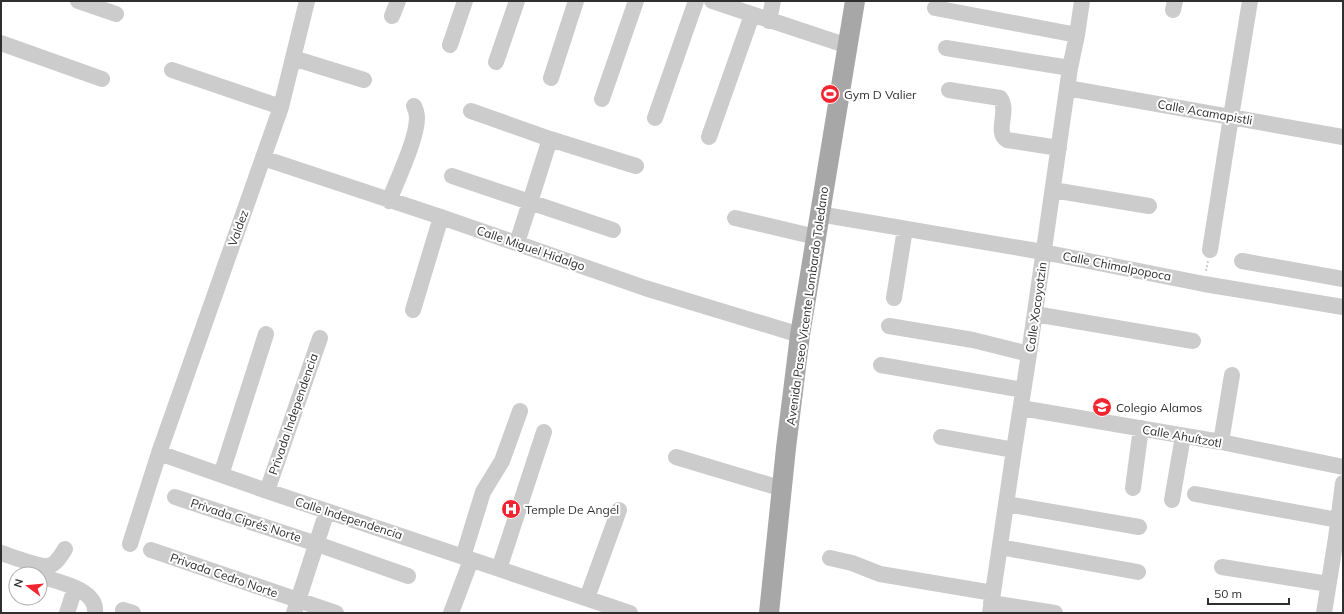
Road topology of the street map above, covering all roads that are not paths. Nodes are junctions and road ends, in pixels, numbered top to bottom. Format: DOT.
graph roads {
  1 [pos="78,1"];
  2 [pos="307,1"];
  3 [pos="398,1"];
  4 [pos="465,1"];
  5 [pos="517,1"];
  6 [pos="576,1"];
  7 [pos="636,1"];
  8 [pos="696,1"];
  9 [pos="773,1"];
  10 [pos="1082,1"];
  11 [pos="1250,1"];
  12 [pos="718,2"];
  13 [pos="853,2"];
  14 [pos="935,8"];
  15 [pos="116,14"];
  16 [pos="752,15"];
  17 [pos="392,16"];
  18 [pos="769,20"];
  19 [pos="1077,35"];
  20 [pos="1,43"];
  21 [pos="450,45"];
  22 [pos="848,46"];
  23 [pos="946,48"];
  24 [pos="293,58"];
  25 [pos="496,62"];
  26 [pos="1070,68"];
  27 [pos="172,70"];
  28 [pos="551,78"];
  29 [pos="102,79"];
  30 [pos="364,80"];
  31 [pos="1067,88"];
  32 [pos="949,90"];
  33 [pos="602,99"];
  34 [pos="414,106"];
  35 [pos="281,107"];
  36 [pos="472,111"];
  37 [pos="1231,117"];
  38 [pos="655,118"];
  39 [pos="710,137"];
  40 [pos="1343,137"];
  41 [pos="550,139"];
  42 [pos="1059,148"];
  43 [pos="263,158"];
  44 [pos="636,166"];
  45 [pos="452,176"];
  46 [pos="1052,190"];
  47 [pos="389,201"];
  48 [pos="531,203"];
  49 [pos="1149,206"];
  50 [pos="820,214"];
  51 [pos="441,217"];
  52 [pos="735,218"];
  53 [pos="905,229"];
  54 [pos="613,230"];
  55 [pos="816,238"];
  56 [pos="517,243"];
  57 [pos="1210,250"];
  58 [pos="1043,252"];
  59 [pos="1242,261"];
  60 [pos="1343,279"];
  61 [pos="894,298"];
  62 [pos="1343,307"];
  63 [pos="413,310"];
  64 [pos="1035,314"];
  65 [pos="889,326"];
  66 [pos="266,334"];
  67 [pos="800,335"];
  68 [pos="320,338"];
  69 [pos="1193,341"];
  70 [pos="1029,354"];
  71 [pos="882,365"];
  72 [pos="1232,375"];
  73 [pos="1023,390"];
  74 [pos="1021,408"];
  75 [pos="520,411"];
  76 [pos="1141,428"];
  77 [pos="544,432"];
  78 [pos="1183,436"];
  79 [pos="941,437"];
  80 [pos="1221,442"];
  81 [pos="1014,450"];
  82 [pos="159,453"];
  83 [pos="676,457"];
  84 [pos="1343,467"];
  85 [pos="220,475"];
  86 [pos="1343,483"];
  87 [pos="1133,488"];
  88 [pos="782,489"];
  89 [pos="267,491"];
  90 [pos="1195,494"];
  91 [pos="175,497"];
  92 [pos="1172,500"];
  93 [pos="1007,504"];
  94 [pos="619,510"];
  95 [pos="327,511"];
  96 [pos="1338,520"];
  97 [pos="1139,527"];
  98 [pos="1339,539"];
  99 [pos="130,544"];
  100 [pos="317,544"];
  101 [pos="1000,546"];
  102 [pos="65,549"];
  103 [pos="150,550"];
  104 [pos="1,553"];
  105 [pos="467,558"];
  106 [pos="830,558"];
  107 [pos="1222,567"];
  108 [pos="499,569"];
  109 [pos="1138,572"];
  110 [pos="408,576"];
  111 [pos="48,579"];
  112 [pos="1328,584"];
  113 [pos="75,588"];
  114 [pos="587,598"];
  115 [pos="991,603"];
  116 [pos="296,607"];
  117 [pos="67,613"];
  118 [pos="95,613"];
  119 [pos="336,613"];
  120 [pos="451,613"];
  121 [pos="630,613"];
  122 [pos="769,613"];
  123 [pos="1055,613"];
  124 [pos="1324,613"];
  1 -- 15 [label="street"];
  2 -- 24 [label="street, Valdez"];
  3 -- 17 [label="street"];
  4 -- 21 [label="street"];
  5 -- 25 [label="street"];
  6 -- 28 [label="street"];
  7 -- 33 [label="street"];
  8 -- 38 [label="street"];
  9 -- 18 [label="street"];
  10 -- 19 [label="street, Calle Xocoyotzin"];
  11 -- 37 [label="street"];
  12 -- 16 [label="street"];
  13 -- 22 [label="main road, Avenida Paseo Vicente Lombardo Toledano"];
  14 -- 19 [label="street"];
  16 -- 18 [label="street"];
  16 -- 39 [label="street"];
  18 -- 22 [label="street"];
  19 -- 26 [label="street, Calle Xocoyotzin"];
  20 -- 29 [label="street"];
  22 -- 50 [label="main road, Avenida Paseo Vicente Lombardo Toledano"];
  23 -- 26 [label="street"];
  24 -- 30 [label="street"];
  24 -- 35 [label="street, Valdez"];
  26 -- 31 [label="street, Calle Xocoyotzin"];
  27 -- 35 [label="street"];
  31 -- 37 [label="street, Calle Acamapistli"];
  31 -- 42 [label="street, Calle Xocoyotzin"];
  32 -- 42 [label="street"];
  34 -- 47 [label="street"];
  35 -- 43 [label="street, Valdez"];
  36 -- 41 [label="street"];
  37 -- 40 [label="street, Calle Acamapistli"];
  37 -- 57 [label="street"];
  41 -- 44 [label="street"];
  41 -- 48 [label="street"];
  42 -- 46 [label="street, Calle Xocoyotzin"];
  43 -- 47 [label="street, Calle Miguel Hidalgo"];
  43 -- 82 [label="street, Valdez"];
  45 -- 48 [label="street"];
  46 -- 49 [label="street"];
  46 -- 58 [label="street, Calle Xocoyotzin"];
  47 -- 51 [label="street, Calle Miguel Hidalgo"];
  48 -- 54 [label="street"];
  48 -- 56 [label="street"];
  50 -- 53 [label="street, Calle Chimalpopoca"];
  50 -- 55 [label="main road, Avenida Paseo Vicente Lombardo Toledano"];
  51 -- 56 [label="street, Calle Miguel Hidalgo"];
  51 -- 63 [label="street"];
  52 -- 55 [label="street"];
  53 -- 58 [label="street, Calle Chimalpopoca"];
  53 -- 61 [label="street"];
  55 -- 67 [label="main road, Avenida Paseo Vicente Lombardo Toledano"];
  56 -- 67 [label="street, Calle Miguel Hidalgo"];
  58 -- 62 [label="street, Calle Chimalpopoca"];
  58 -- 64 [label="street, Calle Xocoyotzin"];
  59 -- 60 [label="street"];
  64 -- 69 [label="street"];
  64 -- 70 [label="street, Calle Xocoyotzin"];
  65 -- 70 [label="street"];
  66 -- 85 [label="street"];
  67 -- 88 [label="main road, Avenida Paseo Vicente Lombardo Toledano"];
  68 -- 89 [label="street, Privada Independencia"];
  70 -- 73 [label="street, Calle Xocoyotzin"];
  71 -- 73 [label="street"];
  72 -- 80 [label="street"];
  73 -- 74 [label="street, Calle Xocoyotzin"];
  74 -- 76 [label="street, Calle Ahuítzotl"];
  74 -- 81 [label="street, Calle Xocoyotzin"];
  75 -- 105 [label="street"];
  76 -- 78 [label="street, Calle Ahuítzotl"];
  76 -- 87 [label="street"];
  77 -- 108 [label="street"];
  78 -- 80 [label="street, Calle Ahuítzotl"];
  78 -- 92 [label="street"];
  79 -- 81 [label="street"];
  80 -- 84 [label="street, Calle Ahuítzotl"];
  81 -- 93 [label="street, Calle Xocoyotzin"];
  82 -- 85 [label="street, Calle Independencia"];
  82 -- 99 [label="street"];
  83 -- 88 [label="street"];
  85 -- 89 [label="street, Calle Independencia"];
  86 -- 96 [label="street"];
  88 -- 122 [label="main road, Avenida Paseo Vicente Lombardo Toledano"];
  89 -- 95 [label="street, Calle Independencia"];
  90 -- 96 [label="street"];
  91 -- 100 [label="street, Privada Ciprés Norte"];
  93 -- 97 [label="street"];
  93 -- 101 [label="street, Calle Xocoyotzin"];
  94 -- 114 [label="street"];
  95 -- 100 [label="street"];
  95 -- 105 [label="street, Calle Independencia"];
  96 -- 98 [label="street"];
  98 -- 112 [label="street"];
  100 -- 110 [label="street, Privada Ciprés Norte"];
  100 -- 116 [label="street"];
  101 -- 109 [label="street"];
  101 -- 115 [label="street, Calle Xocoyotzin"];
  102 -- 104 [label="street"];
  103 -- 116 [label="street, Privada Cedro Norte"];
  105 -- 108 [label="street, Calle Independencia"];
  105 -- 120 [label="street"];
  106 -- 115 [label="street"];
  107 -- 112 [label="street"];
  108 -- 114 [label="street, Calle Independencia"];
  111 -- 113 [label="street"];
  112 -- 124 [label="street"];
  113 -- 117 [label="street"];
  113 -- 118 [label="street"];
  114 -- 121 [label="street, Calle Independencia"];
  115 -- 123 [label="street"];
  116 -- 119 [label="street, Privada Cedro Norte"];
}
